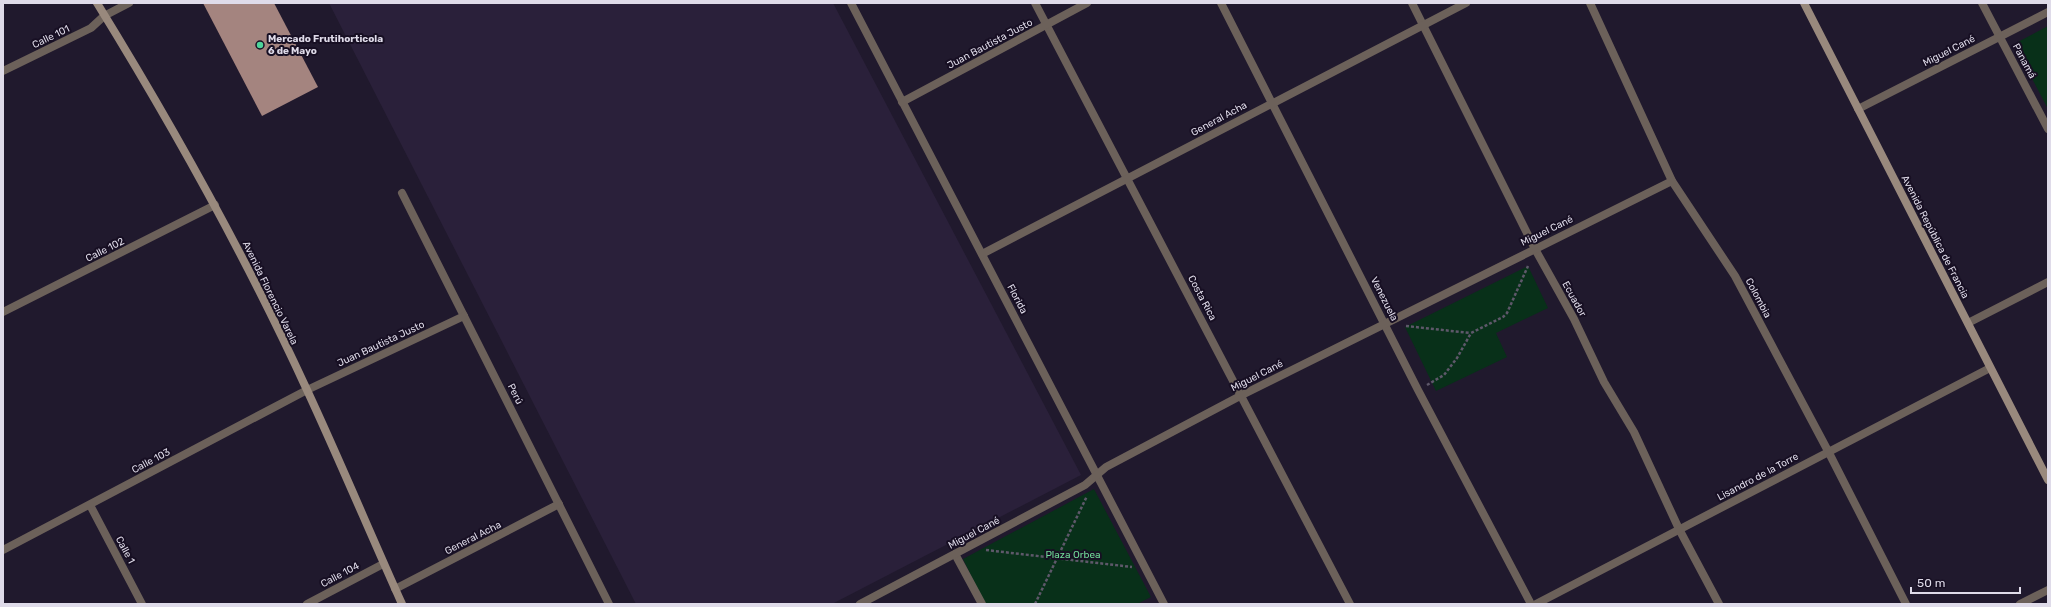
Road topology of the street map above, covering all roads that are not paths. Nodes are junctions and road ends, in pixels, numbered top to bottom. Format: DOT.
graph roads {
  1 [pos="97,3"];
  2 [pos="129,3"];
  3 [pos="851,3"];
  4 [pos="1035,3"];
  5 [pos="1087,3"];
  6 [pos="1220,3"];
  7 [pos="1412,3"];
  8 [pos="1466,3"];
  9 [pos="1590,3"];
  10 [pos="1804,3"];
  11 [pos="1982,3"];
  12 [pos="2048,12"];
  13 [pos="104,16"];
  14 [pos="1047,25"];
  15 [pos="1423,25"];
  16 [pos="1999,37"];
  17 [pos="3,72"];
  18 [pos="902,102"];
  19 [pos="1272,103"];
  20 [pos="1858,109"];
  21 [pos="2048,129"];
  22 [pos="1128,179"];
  23 [pos="1672,180"];
  24 [pos="402,193"];
  25 [pos="215,205"];
  26 [pos="1535,248"];
  27 [pos="982,254"];
  28 [pos="2048,282"];
  29 [pos="3,312"];
  30 [pos="464,316"];
  31 [pos="1385,323"];
  32 [pos="1968,323"];
  33 [pos="1990,368"];
  34 [pos="307,390"];
  35 [pos="1242,395"];
  36 [pos="1828,451"];
  37 [pos="1098,474"];
  38 [pos="2048,480"];
  39 [pos="559,504"];
  40 [pos="90,505"];
  41 [pos="1679,530"];
  42 [pos="3,550"];
  43 [pos="955,554"];
  44 [pos="383,564"];
  45 [pos="395,589"];
  46 [pos="2048,590"];
  47 [pos="142,604"];
  48 [pos="307,604"];
  49 [pos="402,604"];
  50 [pos="610,604"];
  51 [pos="860,604"];
  52 [pos="982,604"];
  53 [pos="1164,604"];
  54 [pos="1350,604"];
  55 [pos="1531,604"];
  56 [pos="1536,604"];
  57 [pos="1718,604"];
  58 [pos="1906,604"];
  59 [pos="2020,604"];
  1 -- 13 [label="main road, Avenida Florencio Varela"];
  2 -- 13 [label="street, Calle 101"];
  3 -- 18 [label="street, Florida"];
  4 -- 14 [label="street, Costa Rica"];
  5 -- 14 [label="street, Juan Bautista Justo"];
  6 -- 19 [label="street, Venezuela"];
  7 -- 15 [label="street, Ecuador"];
  8 -- 15 [label="street, General Acha"];
  9 -- 23 [label="street, Colombia"];
  10 -- 20 [label="main road, Avenida República de Francia"];
  11 -- 16 [label="street, Panamá"];
  12 -- 16 [label="street, Miguel Cané"];
  13 -- 17 [label="street, Calle 101"];
  13 -- 25 [label="main road, Avenida Florencio Varela"];
  14 -- 18 [label="street, Juan Bautista Justo"];
  14 -- 22 [label="street, Costa Rica"];
  15 -- 19 [label="street, General Acha"];
  15 -- 26 [label="street, Ecuador"];
  16 -- 20 [label="street, Miguel Cané"];
  16 -- 21 [label="street, Panamá"];
  18 -- 27 [label="street, Florida"];
  19 -- 22 [label="street, General Acha"];
  19 -- 31 [label="street, Venezuela"];
  20 -- 32 [label="main road, Avenida República de Francia"];
  22 -- 27 [label="street, General Acha"];
  22 -- 35 [label="street, Costa Rica"];
  23 -- 26 [label="street, Miguel Cané"];
  23 -- 36 [label="street, Colombia"];
  24 -- 30 [label="street, Perú"];
  25 -- 29 [label="street, Calle 102"];
  25 -- 34 [label="main road, Avenida Florencio Varela"];
  26 -- 31 [label="street, Miguel Cané"];
  26 -- 41 [label="street, Ecuador"];
  27 -- 37 [label="street, Florida"];
  28 -- 32 [label="street"];
  30 -- 34 [label="street, Juan Bautista Justo"];
  30 -- 39 [label="street, Perú"];
  31 -- 35 [label="street, Miguel Cané"];
  31 -- 55 [label="street, Venezuela"];
  32 -- 33 [label="main road, Avenida República de Francia"];
  33 -- 36 [label="street, Lisandro de la Torre"];
  33 -- 38 [label="main road, Avenida República de Francia"];
  34 -- 40 [label="street, Calle 103"];
  34 -- 44 [label="main road, Avenida Florencio Varela"];
  35 -- 37 [label="street, Miguel Cané"];
  35 -- 54 [label="street, Costa Rica"];
  36 -- 41 [label="street, Lisandro de la Torre"];
  36 -- 58 [label="street, Colombia"];
  37 -- 43 [label="street, Miguel Cané"];
  37 -- 53 [label="street, Florida"];
  39 -- 45 [label="street, General Acha"];
  39 -- 50 [label="street, Perú"];
  40 -- 42 [label="street, Calle 103"];
  40 -- 47 [label="street, Calle 1"];
  41 -- 56 [label="street, Lisandro de la Torre"];
  41 -- 57 [label="street, Ecuador"];
  43 -- 51 [label="street, Miguel Cané"];
  43 -- 52 [label="street"];
  44 -- 45 [label="main road, Avenida Florencio Varela"];
  44 -- 48 [label="street, Calle 104"];
  45 -- 49 [label="main road, Avenida Florencio Varela"];
  46 -- 59 [label="street"];
}
